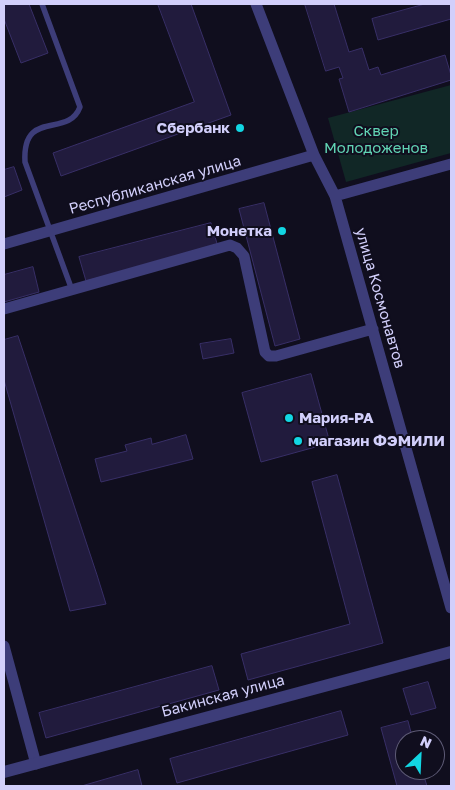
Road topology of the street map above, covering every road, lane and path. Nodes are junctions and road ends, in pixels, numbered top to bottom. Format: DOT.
graph roads {
  1 [pos="42,4"];
  2 [pos="256,4"];
  3 [pos="314,155"];
  4 [pos="451,164"];
  5 [pos="335,196"];
  6 [pos="51,230"];
  7 [pos="4,244"];
  8 [pos="72,290"];
  9 [pos="4,309"];
  10 [pos="373,329"];
  11 [pos="451,608"];
  12 [pos="4,646"];
  13 [pos="451,652"];
  14 [pos="36,764"];
  15 [pos="4,772"];
  1 -- 6 [label="lane"];
  2 -- 3 [label="street, улица Космонавтов"];
  3 -- 5 [label="street, улица Космонавтов"];
  3 -- 6 [label="street, Республиканская улица"];
  4 -- 5 [label="street"];
  5 -- 10 [label="street, улица Космонавтов"];
  6 -- 7 [label="street, Республиканская улица"];
  6 -- 8 [label="lane"];
  8 -- 9 [label="street"];
  8 -- 10 [label="street"];
  10 -- 11 [label="street, улица Космонавтов"];
  12 -- 14 [label="street"];
  13 -- 14 [label="street, Бакинская улица"];
  14 -- 15 [label="street, Бакинская улица"];
}
